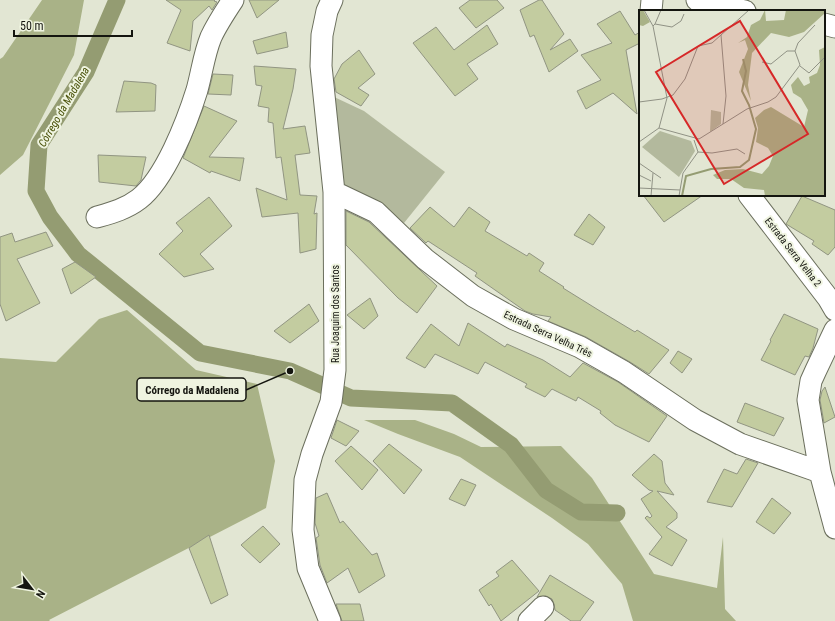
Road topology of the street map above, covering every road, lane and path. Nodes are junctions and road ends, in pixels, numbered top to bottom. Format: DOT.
graph roads {
  1 [pos="233,0"];
  2 [pos="332,0"];
  3 [pos="652,0"];
  4 [pos="697,0"];
  5 [pos="651,10"];
  6 [pos="740,10"];
  7 [pos="825,24"];
  8 [pos="835,27"];
  9 [pos="334,192"];
  10 [pos="750,196"];
  11 [pos="97,217"];
  12 [pos="835,310"];
  13 [pos="835,330"];
  14 [pos="820,472"];
  15 [pos="835,528"];
  16 [pos="330,621"];
  1 -- 11 [label="street"];
  2 -- 9 [label="street, Rua Joaquim dos Santos"];
  3 -- 5 [label="street"];
  4 -- 6 [label="street"];
  7 -- 8 [label="street"];
  9 -- 14 [label="street, Estrada Serra Velha Três"];
  9 -- 16 [label="street, Rua Joaquim dos Santos"];
  10 -- 12 [label="street, Estrada Serra Velha 2"];
  13 -- 14 [label="street"];
  14 -- 15 [label="street"];
}
